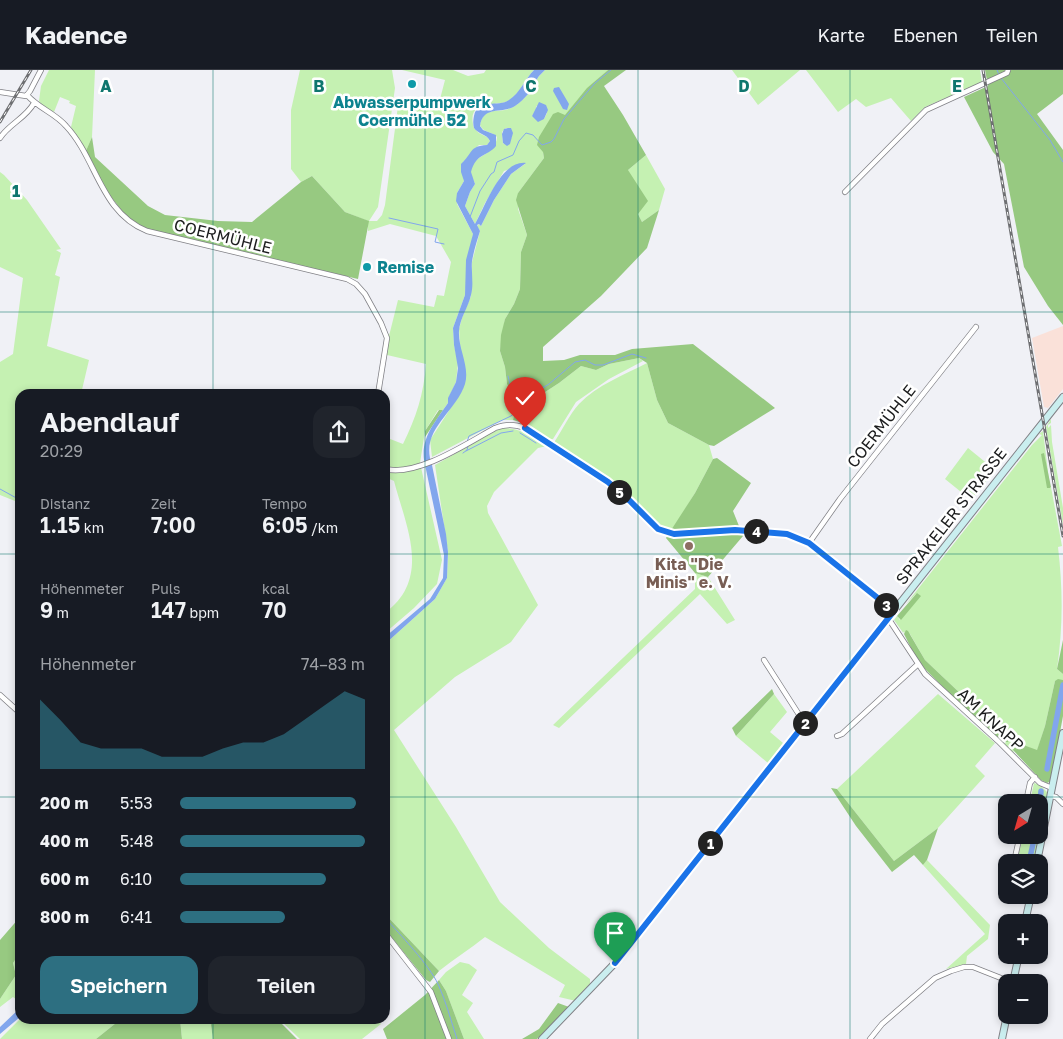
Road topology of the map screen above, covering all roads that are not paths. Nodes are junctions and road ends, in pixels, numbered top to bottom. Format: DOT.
graph roads {
  1 [pos="41,70"];
  2 [pos="1007,72"];
  3 [pos="0,92"];
  4 [pos="27,95"];
  5 [pos="34,103"];
  6 [pos="0,138"];
  7 [pos="845,192"];
  8 [pos="976,327"];
  9 [pos="379,389"];
  10 [pos="1063,397"];
  11 [pos="390,469"];
  12 [pos="809,543"];
  13 [pos="894,611"];
  14 [pos="888,618"];
  15 [pos="764,660"];
  16 [pos="917,664"];
  17 [pos="0,696"];
  18 [pos="15,709"];
  19 [pos="805,724"];
  20 [pos="1063,733"];
  21 [pos="837,736"];
  22 [pos="1035,778"];
  23 [pos="1052,788"];
  24 [pos="1028,794"];
  25 [pos="1050,796"];
  26 [pos="1063,804"];
  27 [pos="1039,854"];
  28 [pos="390,939"];
  29 [pos="998,977"];
  30 [pos="1005,1024"];
  31 [pos="449,1039"];
  32 [pos="542,1039"];
  33 [pos="870,1039"];
  34 [pos="1002,1039"];
  1 -- 4 [label="street"];
  2 -- 7 [label="street"];
  3 -- 4 [label="street"];
  4 -- 5 [label="street, COERMÜHLE"];
  5 -- 6 [label="street"];
  5 -- 9 [label="street, COERMÜHLE"];
  8 -- 12 [label="street, COERMÜHLE"];
  10 -- 13 [label="main road, SPRAKELER STRASSE"];
  11 -- 12 [label="street"];
  12 -- 13 [label="street"];
  13 -- 14 [label="main road, SPRAKELER STRASSE"];
  14 -- 16 [label="street, AM KNAPP"];
  14 -- 19 [label="main road, SPRAKELER STRASSE"];
  15 -- 19 [label="street"];
  16 -- 21 [label="street"];
  16 -- 22 [label="street, AM KNAPP"];
  17 -- 18 [label="street"];
  19 -- 32 [label="main road, SPRAKELER STRASSE"];
  20 -- 23 [label="main road"];
  22 -- 23 [label="street, AM KNAPP"];
  22 -- 24 [label="street"];
  23 -- 25 [label="main road"];
  25 -- 26 [label="street"];
  25 -- 27 [label="main road"];
  28 -- 31 [label="street"];
  29 -- 33 [label="street"];
  30 -- 34 [label="main road"];
}
